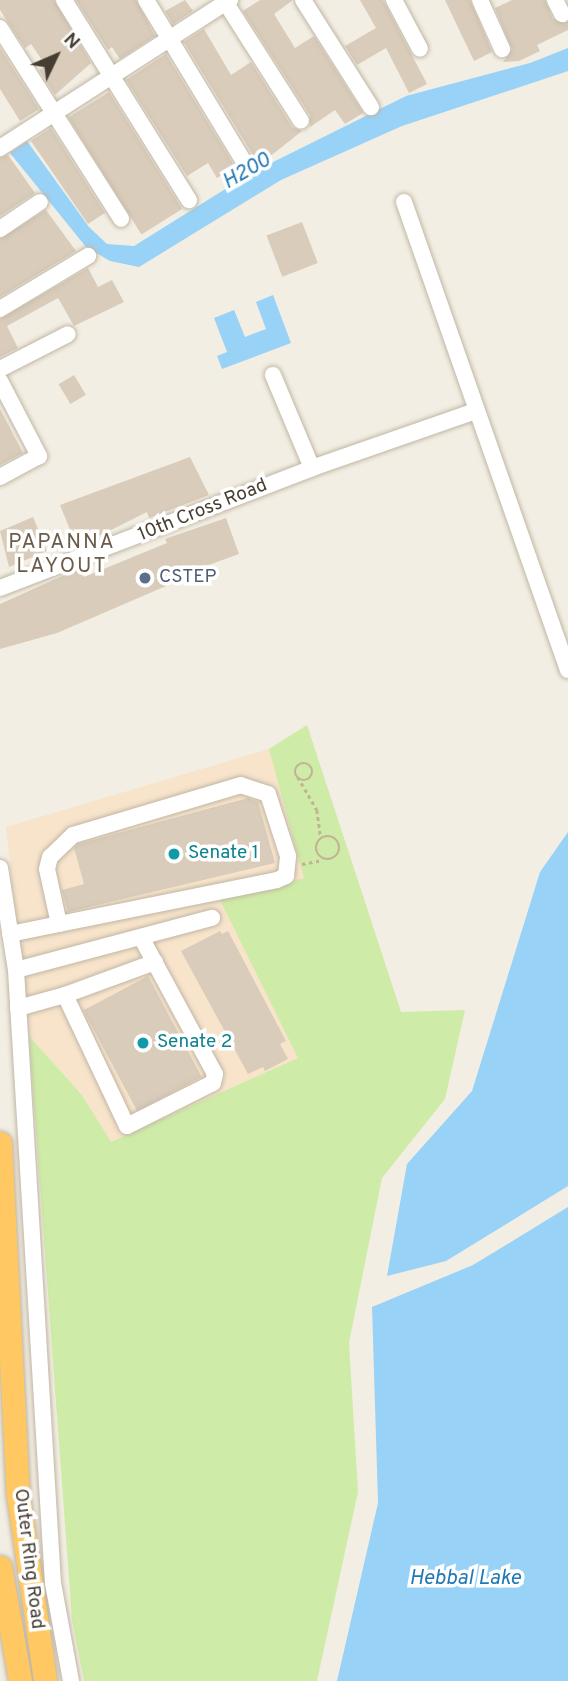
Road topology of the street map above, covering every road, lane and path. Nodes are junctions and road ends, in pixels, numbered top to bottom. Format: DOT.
graph roads {
  1 [pos="64,0"];
  2 [pos="146,0"];
  3 [pos="303,0"];
  4 [pos="394,0"];
  5 [pos="480,0"];
  6 [pos="227,1"];
  7 [pos="0,28"];
  8 [pos="170,38"];
  9 [pos="420,49"];
  10 [pos="502,49"];
  11 [pos="110,76"];
  12 [pos="371,107"];
  13 [pos="55,111"];
  14 [pos="301,121"];
  15 [pos="1,147"];
  16 [pos="247,167"];
  17 [pos="189,200"];
  18 [pos="40,202"];
  19 [pos="404,202"];
  20 [pos="121,219"];
  21 [pos="0,229"];
  22 [pos="88,256"];
  23 [pos="0,309"];
  24 [pos="68,334"];
  25 [pos="0,369"];
  26 [pos="273,375"];
  27 [pos="0,381"];
  28 [pos="476,411"];
  29 [pos="312,468"];
  30 [pos="0,477"];
  31 [pos="0,588"];
  32 [pos="568,670"];
  33 [pos="298,777"];
  34 [pos="321,838"];
  35 [pos="326,860"];
  36 [pos="0,868"];
  37 [pos="289,869"];
  38 [pos="212,918"];
  39 [pos="59,924"];
  40 [pos="10,934"];
  41 [pos="141,937"];
  42 [pos="155,962"];
  43 [pos="16,970"];
  44 [pos="65,995"];
  45 [pos="18,1008"];
  46 [pos="0,1143"];
  47 [pos="0,1567"];
  48 [pos="20,1681"];
  49 [pos="45,1681"];
  50 [pos="71,1681"];
  1 -- 11 [label="street"];
  2 -- 8 [label="street"];
  3 -- 12 [label="street"];
  4 -- 9 [label="street"];
  5 -- 10 [label="street"];
  6 -- 8 [label="street"];
  6 -- 14 [label="street"];
  7 -- 13 [label="street"];
  8 -- 11 [label="street"];
  8 -- 16 [label="street"];
  11 -- 13 [label="street"];
  11 -- 17 [label="street"];
  13 -- 15 [label="street"];
  13 -- 20 [label="street"];
  18 -- 21 [label="street"];
  19 -- 28 [label="street"];
  22 -- 23 [label="street"];
  24 -- 25 [label="street"];
  26 -- 29 [label="street"];
  27 -- 30 [label="street"];
  28 -- 29 [label="street, 10th Cross Road"];
  28 -- 32 [label="street"];
  29 -- 31 [label="street, 10th Cross Road"];
  33 -- 33 [label="path"];
  33 -- 34 [label="path"];
  34 -- 35 [label="path"];
  34 -- 35 [label="path"];
  35 -- 37 [label="path"];
  36 -- 40 [label="street"];
  37 -- 39 [label="street"];
  37 -- 39 [label="street"];
  38 -- 41 [label="street"];
  39 -- 40 [label="street"];
  40 -- 43 [label="street"];
  41 -- 42 [label="street"];
  41 -- 43 [label="street"];
  42 -- 44 [label="street"];
  42 -- 44 [label="street"];
  43 -- 45 [label="street"];
  44 -- 45 [label="street"];
  45 -- 50 [label="street"];
  46 -- 49 [label="highway, Outer Ring Road"];
  47 -- 48 [label="highway, Outer Ring Road"];
}
